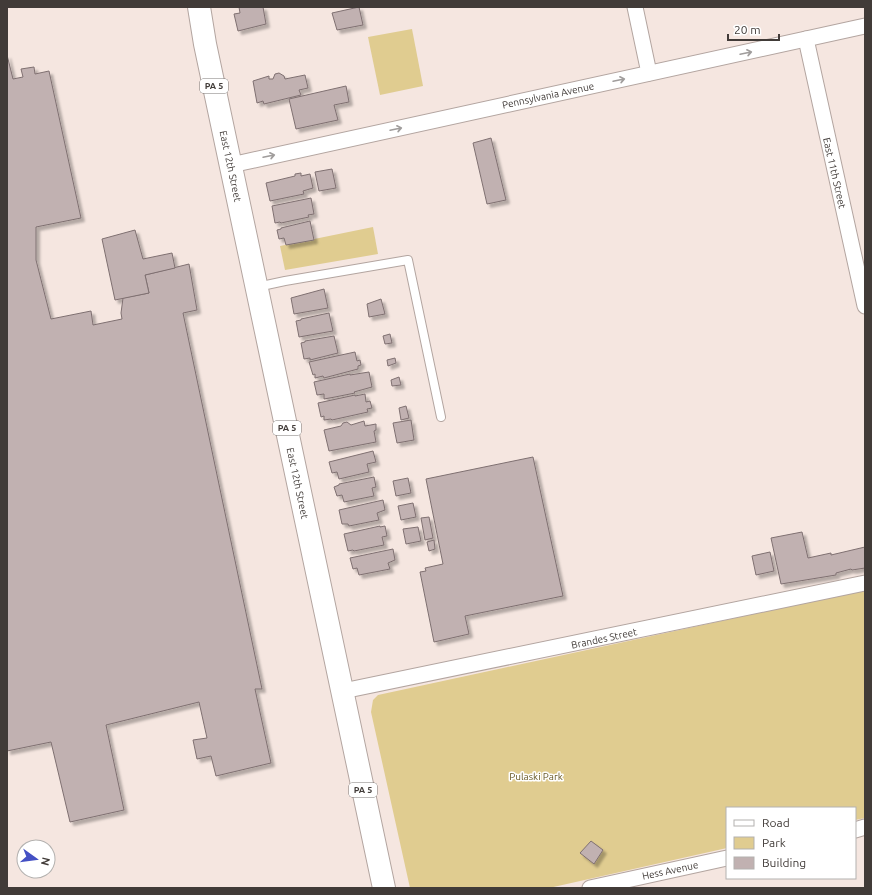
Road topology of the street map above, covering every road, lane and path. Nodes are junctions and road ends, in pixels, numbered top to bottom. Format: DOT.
graph roads {
  1 [pos="199,7"];
  2 [pos="635,7"];
  3 [pos="865,26"];
  4 [pos="806,39"];
  5 [pos="649,74"];
  6 [pos="231,165"];
  7 [pos="257,288"];
  8 [pos="865,306"];
  9 [pos="441,417"];
  10 [pos="865,583"];
  11 [pos="342,691"];
  12 [pos="726,858"];
  13 [pos="651,882"];
  14 [pos="384,888"];
  15 [pos="590,888"];
  1 -- 6 [label="main road, East 12th Street / PA 5"];
  2 -- 5 [label="street"];
  3 -- 4 [label="street, Pennsylvania Avenue"];
  5 -- 4 [label="street, Pennsylvania Avenue, one-way"];
  4 -- 8 [label="street, East 11th Street"];
  6 -- 5 [label="street, Pennsylvania Avenue, one-way"];
  6 -- 7 [label="main road, East 12th Street / PA 5"];
  7 -- 9 [label="lane"];
  7 -- 11 [label="main road, East 12th Street / PA 5"];
  10 -- 11 [label="street, Brandes Street"];
  11 -- 14 [label="main road, East 12th Street / PA 5"];
  12 -- 13 [label="street, Hess Avenue"];
  13 -- 15 [label="street, Hess Avenue"];
}
